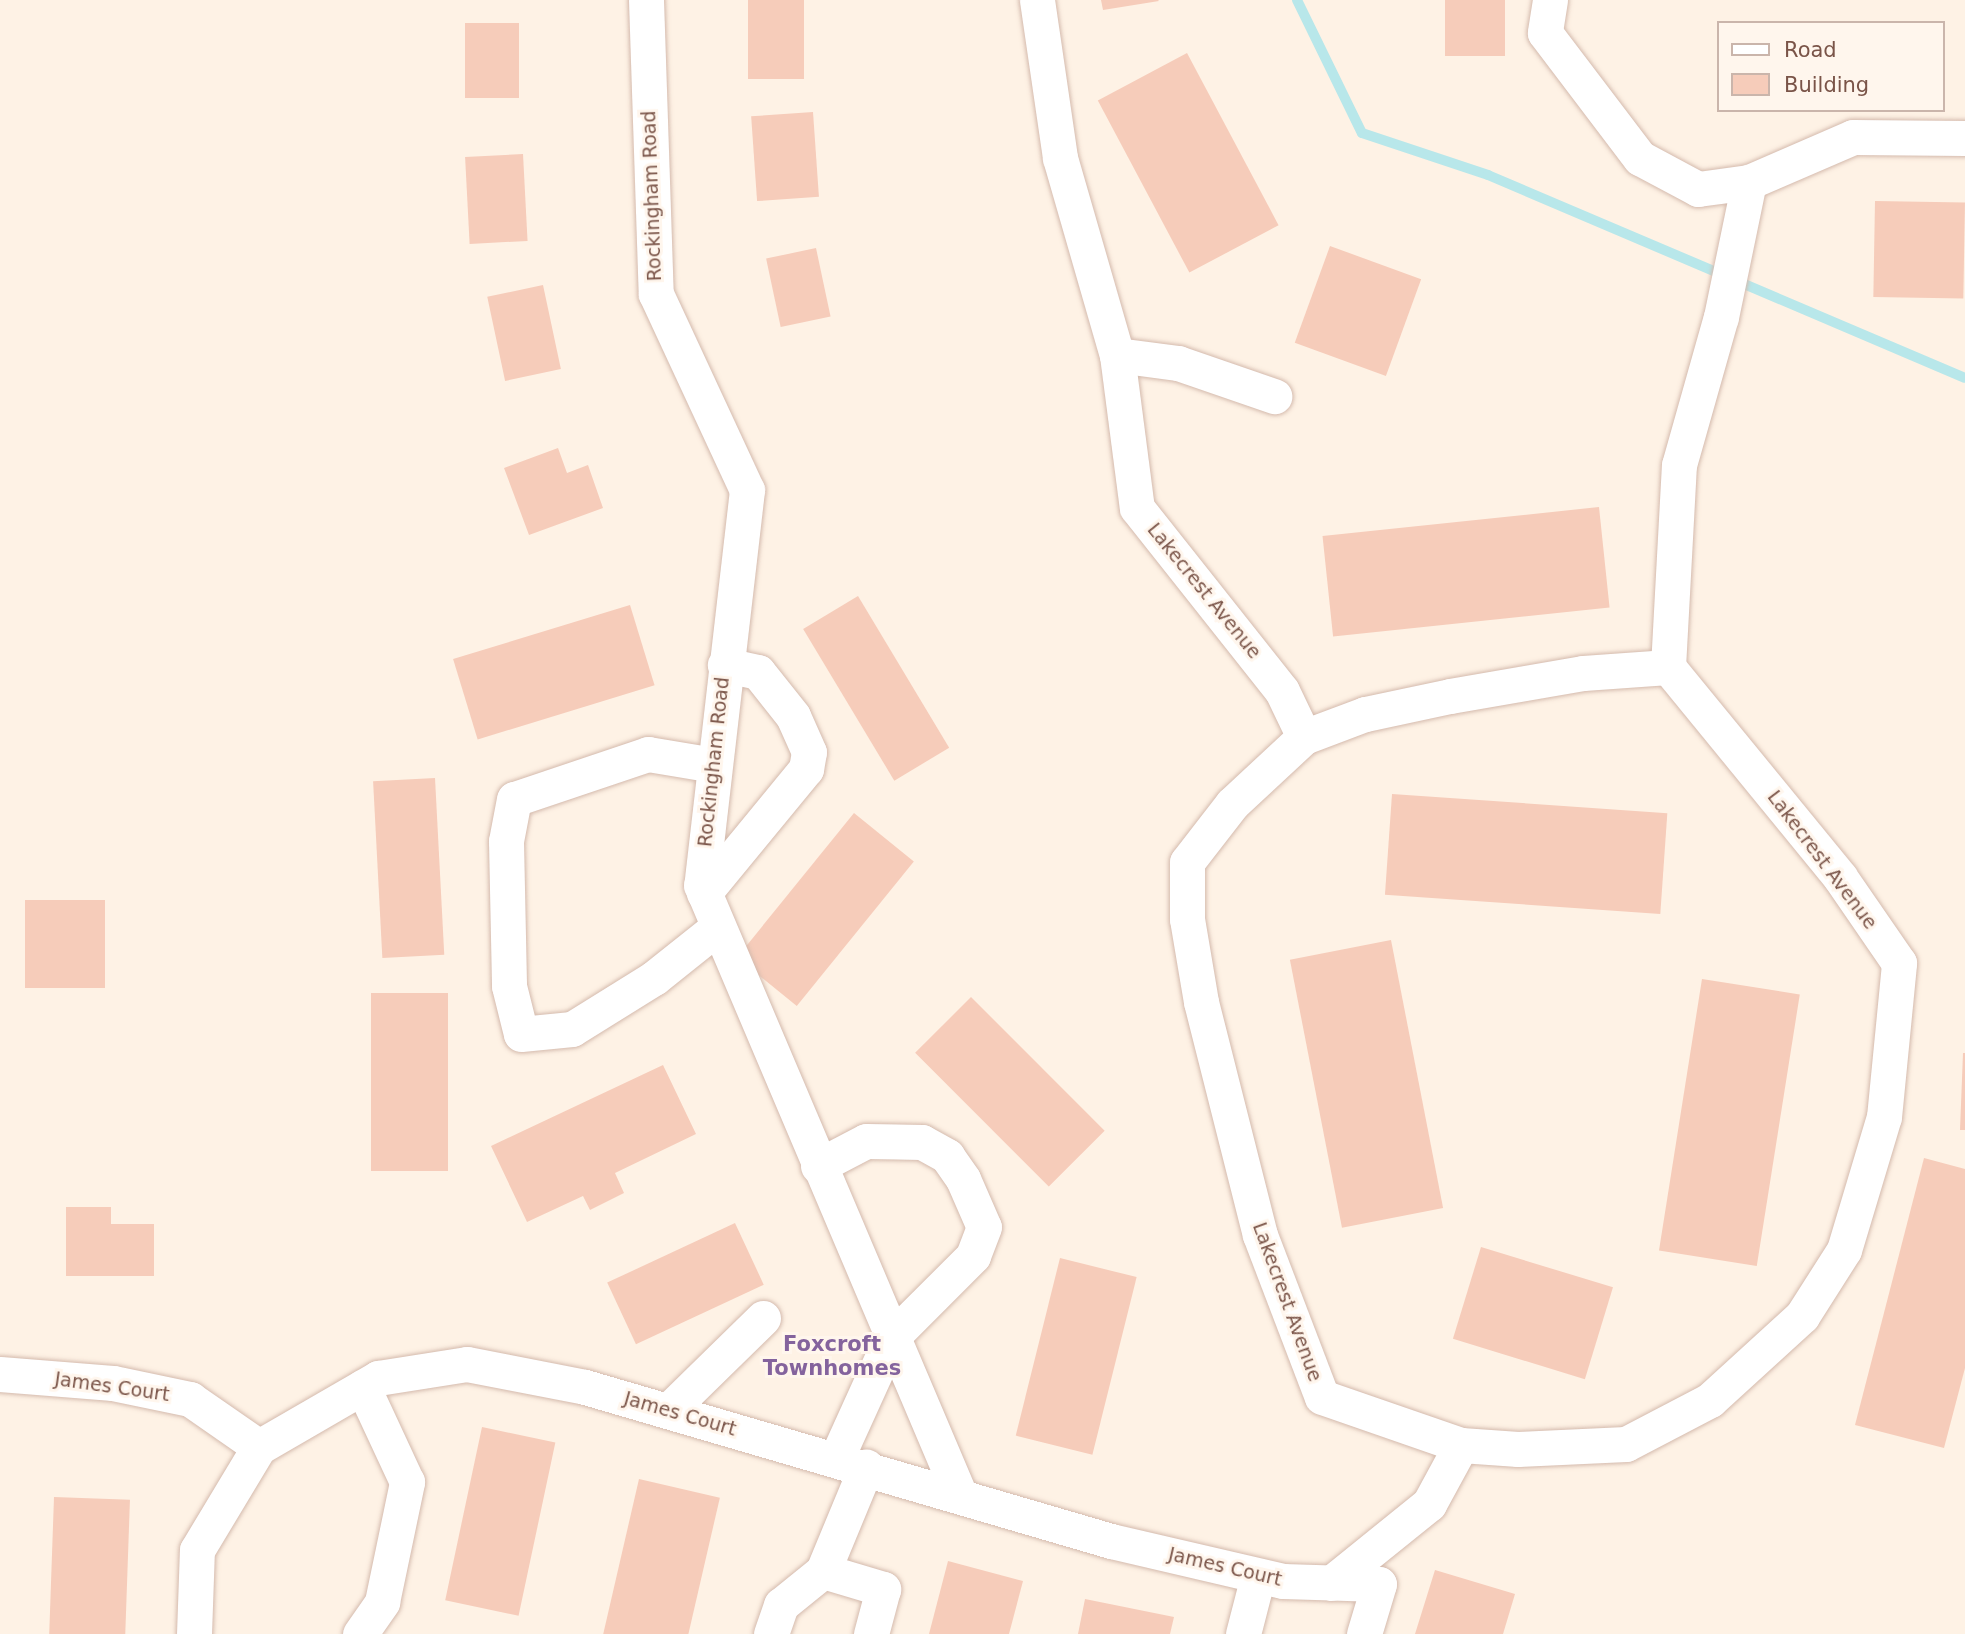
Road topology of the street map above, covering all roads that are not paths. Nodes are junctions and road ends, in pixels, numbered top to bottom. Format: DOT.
graph roads {
  1 [pos="646,0"];
  2 [pos="1037,0"];
  3 [pos="1550,0"];
  4 [pos="1965,138"];
  5 [pos="1749,182"];
  6 [pos="1117,355"];
  7 [pos="1274,396"];
  8 [pos="725,665"];
  9 [pos="1668,667"];
  10 [pos="1304,737"];
  11 [pos="714,765"];
  12 [pos="704,892"];
  13 [pos="718,926"];
  14 [pos="818,1166"];
  15 [pos="763,1318"];
  16 [pos="891,1338"];
  17 [pos="0,1374"];
  18 [pos="363,1387"];
  19 [pos="668,1411"];
  20 [pos="1461,1446"];
  21 [pos="259,1447"];
  22 [pos="851,1463"];
  23 [pos="958,1493"];
  24 [pos="823,1571"];
  25 [pos="1258,1576"];
  26 [pos="1331,1583"];
  27 [pos="194,1634"];
  28 [pos="360,1634"];
  29 [pos="771,1634"];
  30 [pos="871,1634"];
  31 [pos="1243,1634"];
  32 [pos="1364,1634"];
  1 -- 8 [label="street, Rockingham Road"];
  2 -- 6 [label="street, Lakecrest Avenue"];
  3 -- 5 [label="street"];
  4 -- 5 [label="street"];
  5 -- 9 [label="street"];
  6 -- 7 [label="street"];
  6 -- 10 [label="street, Lakecrest Avenue"];
  8 -- 11 [label="street, Rockingham Road"];
  8 -- 12 [label="street"];
  9 -- 10 [label="street, Lakecrest Avenue"];
  9 -- 20 [label="street, Lakecrest Avenue"];
  10 -- 20 [label="street, Lakecrest Avenue"];
  11 -- 12 [label="street, Rockingham Road"];
  11 -- 13 [label="street"];
  12 -- 13 [label="street, Rockingham Road"];
  13 -- 14 [label="street, Rockingham Road"];
  14 -- 16 [label="street, Rockingham Road"];
  14 -- 16 [label="street"];
  15 -- 19 [label="street"];
  16 -- 22 [label="street"];
  16 -- 23 [label="street, Rockingham Road"];
  17 -- 21 [label="street, James Court"];
  18 -- 19 [label="street, James Court"];
  18 -- 21 [label="street, James Court"];
  18 -- 28 [label="street"];
  19 -- 22 [label="street, James Court"];
  20 -- 26 [label="street"];
  21 -- 27 [label="street"];
  22 -- 23 [label="street, James Court"];
  22 -- 24 [label="street"];
  23 -- 25 [label="street, James Court"];
  24 -- 29 [label="street"];
  24 -- 30 [label="street"];
  25 -- 26 [label="street, James Court"];
  25 -- 31 [label="street"];
  26 -- 32 [label="street, James Court"];
}
